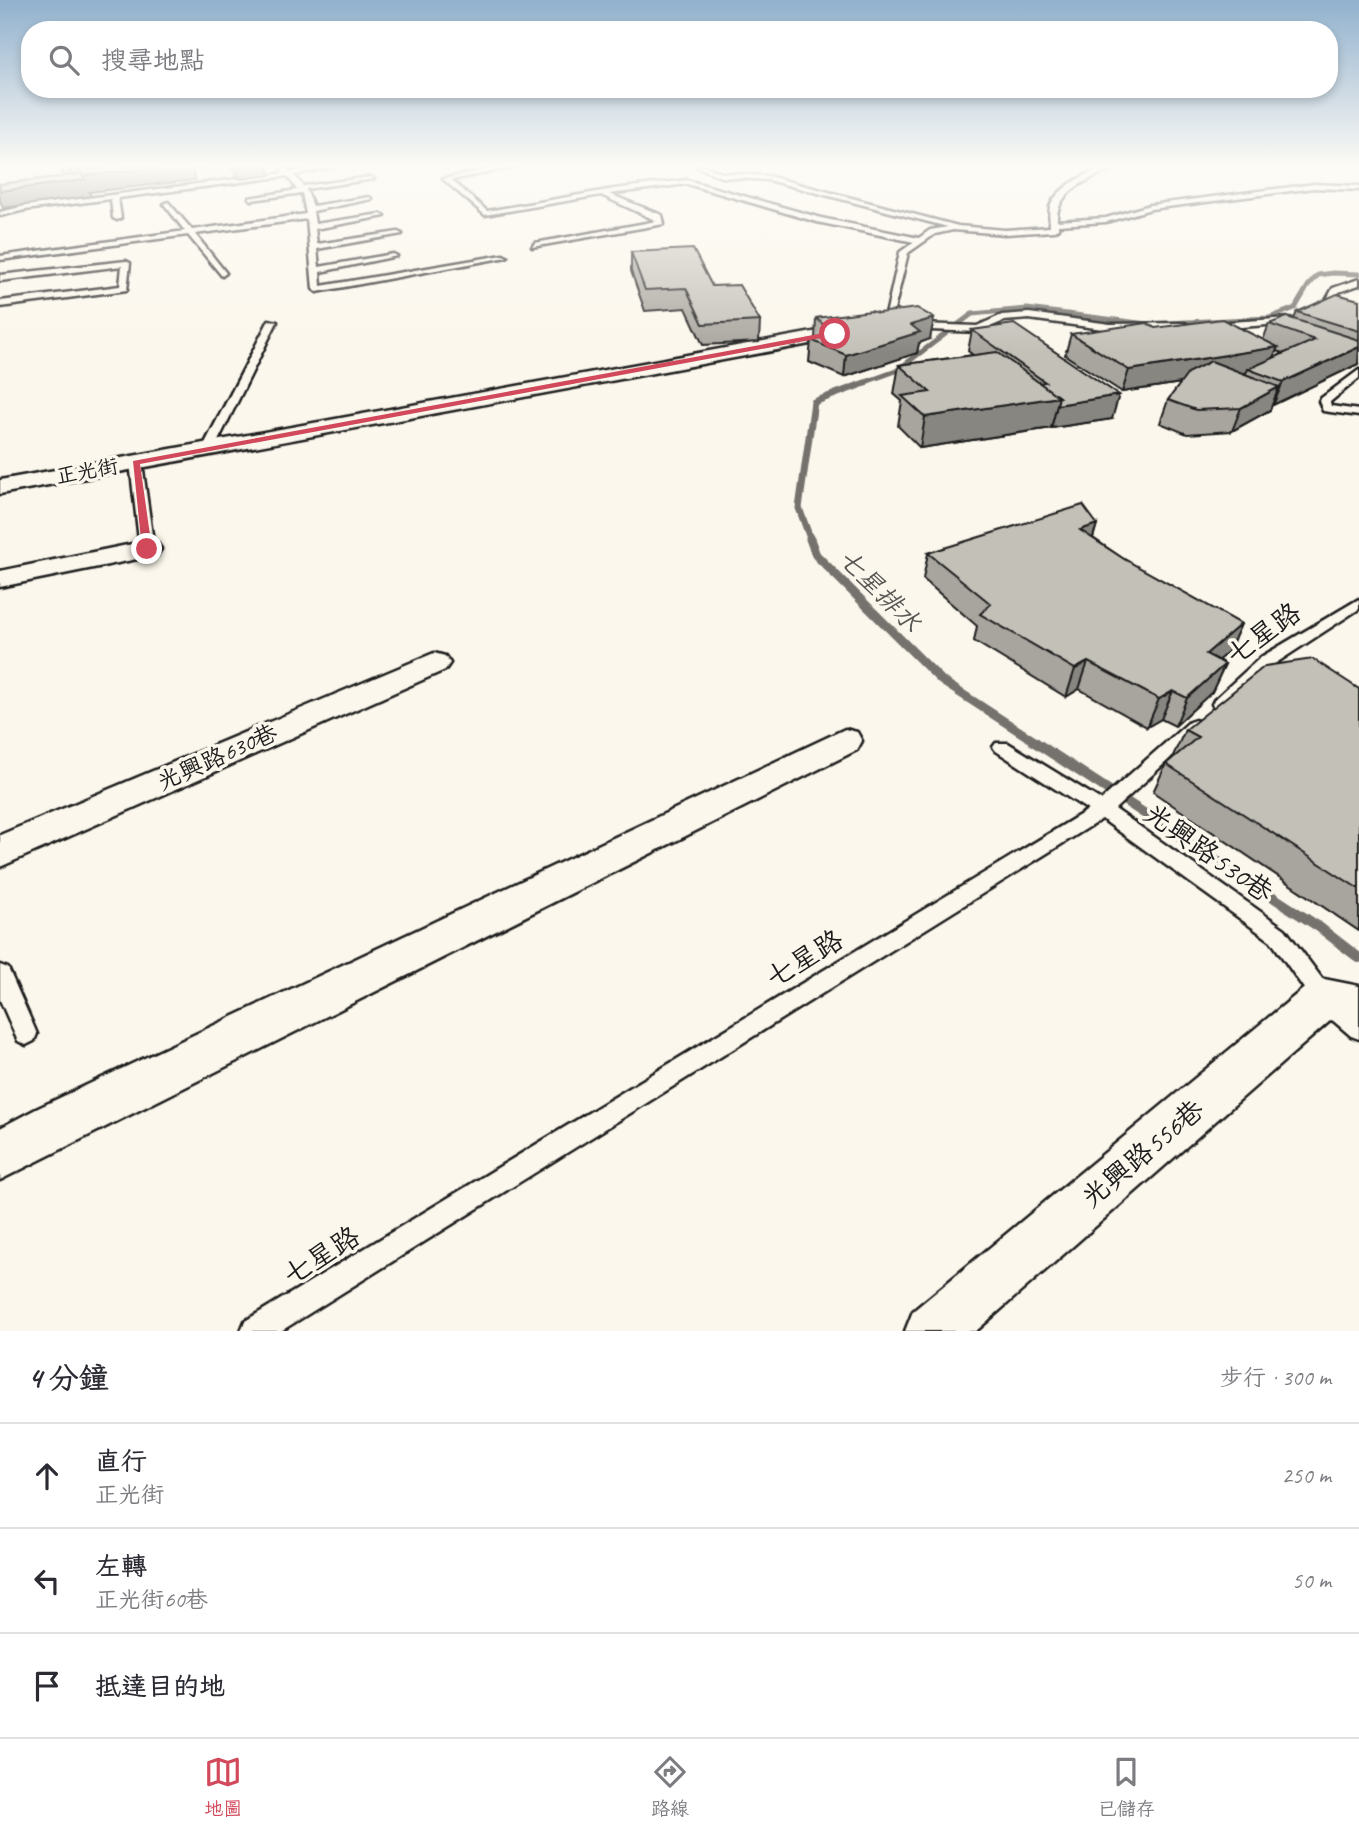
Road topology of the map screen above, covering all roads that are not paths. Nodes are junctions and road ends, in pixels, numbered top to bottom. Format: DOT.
graph roads {
  1 [pos="186,228"];
  2 [pos="218,228"];
  3 [pos="312,228"];
  4 [pos="628,228"];
  5 [pos="859,228"];
  6 [pos="963,228"];
  7 [pos="1054,228"];
  8 [pos="190,233"];
  9 [pos="398,234"];
  10 [pos="921,241"];
  11 [pos="535,245"];
  12 [pos="313,247"];
  13 [pos="393,256"];
  14 [pos="503,257"];
  15 [pos="0,258"];
  16 [pos="315,270"];
  17 [pos="222,273"];
  18 [pos="0,278"];
  19 [pos="1359,282"];
  20 [pos="0,304"];
  21 [pos="272,322"];
  22 [pos="1260,325"];
  23 [pos="886,326"];
  24 [pos="1191,326"];
  25 [pos="1205,326"];
  26 [pos="1284,333"];
  27 [pos="1359,373"];
  28 [pos="1359,413"];
  29 [pos="208,449"];
  30 [pos="136,463"];
  31 [pos="0,487"];
  32 [pos="147,549"];
  33 [pos="0,579"];
  34 [pos="1359,603"];
  35 [pos="1267,661"];
  36 [pos="434,663"];
  37 [pos="1290,669"];
  38 [pos="845,741"];
  39 [pos="1002,747"];
  40 [pos="1104,809"];
  41 [pos="0,852"];
  42 [pos="0,975"];
  43 [pos="1347,1011"];
  44 [pos="26,1034"];
  45 [pos="0,1155"];
  46 [pos="256,1331"];
  47 [pos="933,1331"];
  1 -- 8 [label="lane"];
  2 -- 8 [label="lane"];
  3 -- 12 [label="lane"];
  4 -- 11 [label="lane"];
  5 -- 10 [label="lane"];
  6 -- 7 [label="lane"];
  6 -- 10 [label="lane"];
  8 -- 15 [label="lane"];
  8 -- 17 [label="lane"];
  9 -- 12 [label="lane"];
  10 -- 23 [label="lane"];
  12 -- 16 [label="lane"];
  13 -- 16 [label="lane"];
  14 -- 16 [label="lane"];
  18 -- 20 [label="lane"];
  19 -- 22 [label="lane"];
  21 -- 29 [label="lane"];
  22 -- 25 [label="lane"];
  22 -- 26 [label="lane"];
  23 -- 24 [label="lane"];
  23 -- 29 [label="street, 正光街"];
  27 -- 28 [label="lane"];
  29 -- 30 [label="street, 正光街"];
  30 -- 31 [label="street, 正光街"];
  30 -- 32 [label="lane"];
  32 -- 33 [label="street"];
  34 -- 35 [label="lane, 七星路"];
  35 -- 37 [label="lane"];
  35 -- 40 [label="lane, 七星路"];
  36 -- 41 [label="street, 光興路630巷"];
  38 -- 45 [label="street"];
  39 -- 40 [label="lane, 光興路530巷"];
  40 -- 43 [label="lane, 光興路530巷"];
  40 -- 46 [label="lane, 七星路"];
  42 -- 44 [label="lane"];
  43 -- 47 [label="street, 光興路556巷"];
}
